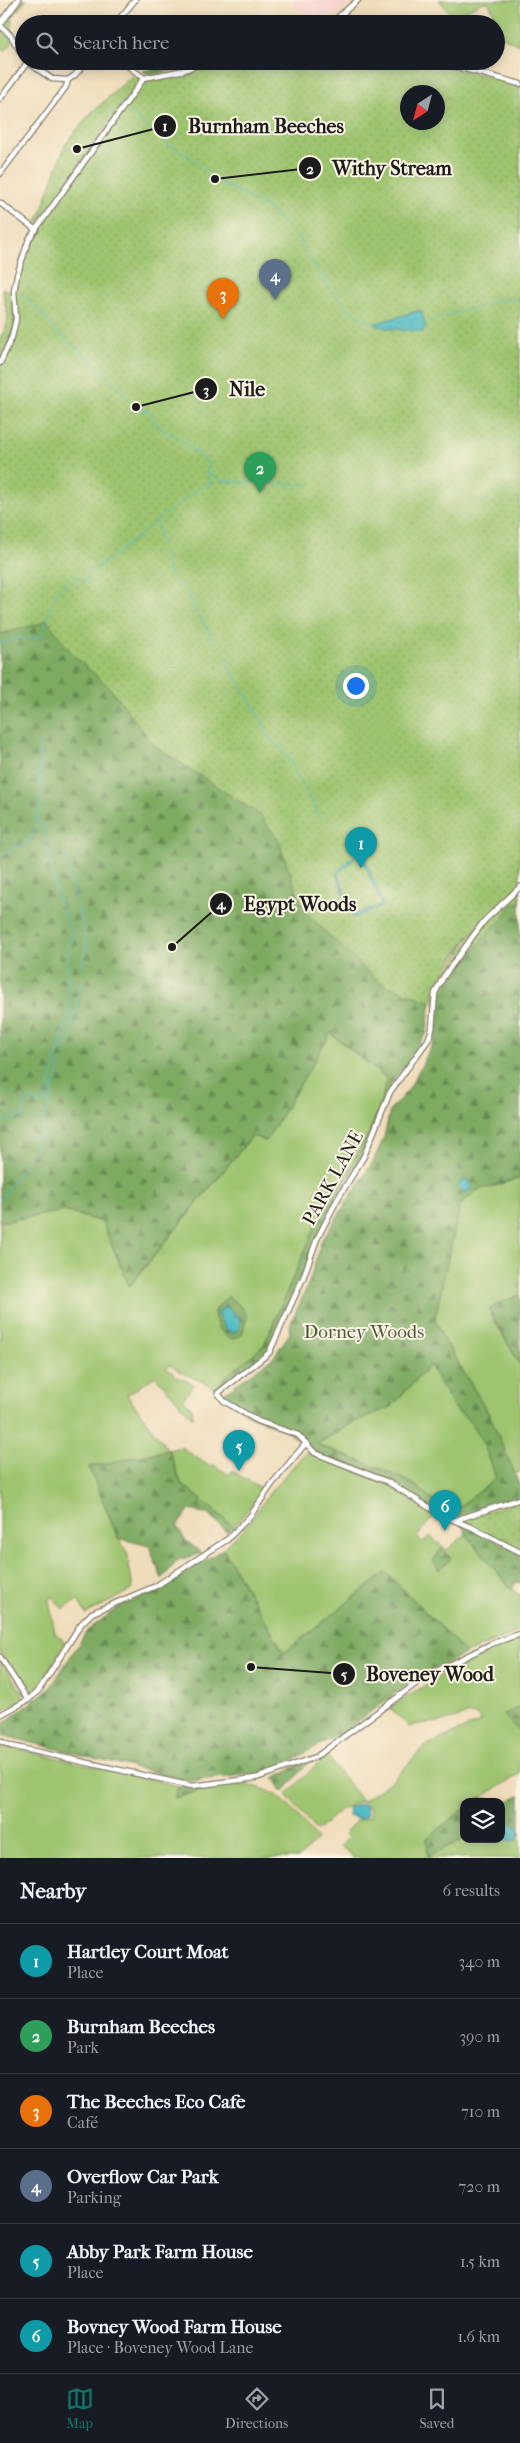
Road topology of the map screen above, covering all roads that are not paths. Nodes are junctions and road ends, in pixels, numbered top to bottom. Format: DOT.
graph roads {
  1 [pos="18,0"];
  2 [pos="135,0"];
  3 [pos="358,0"];
  4 [pos="122,15"];
  5 [pos="340,15"];
  6 [pos="0,24"];
  7 [pos="15,42"];
  8 [pos="20,70"];
  9 [pos="39,70"];
  10 [pos="79,70"];
  11 [pos="133,70"];
  12 [pos="185,70"];
  13 [pos="469,70"];
  14 [pos="144,78"];
  15 [pos="68,80"];
  16 [pos="520,84"];
  17 [pos="0,99"];
  18 [pos="0,174"];
  19 [pos="0,203"];
  20 [pos="36,230"];
  21 [pos="0,363"];
  22 [pos="520,887"];
  23 [pos="306,1443"];
  24 [pos="300,1450"];
  25 [pos="315,1453"];
  26 [pos="520,1499"];
  27 [pos="456,1520"];
  28 [pos="520,1552"];
  29 [pos="520,1634"];
  30 [pos="0,1657"];
  31 [pos="28,1700"];
  32 [pos="0,1715"];
  33 [pos="0,1741"];
  1 -- 6 [label="main road"];
  2 -- 4 [label="street"];
  3 -- 5 [label="street"];
  6 -- 7 [label="street"];
  8 -- 17 [label="street"];
  9 -- 15 [label="street"];
  10 -- 15 [label="street"];
  11 -- 14 [label="street"];
  12 -- 14 [label="street"];
  13 -- 16 [label="street"];
  14 -- 20 [label="street"];
  15 -- 18 [label="street"];
  19 -- 20 [label="street"];
  20 -- 21 [label="street"];
  22 -- 23 [label="street, PARK LANE"];
  23 -- 24 [label="street"];
  23 -- 25 [label="street"];
  24 -- 25 [label="street"];
  24 -- 31 [label="street"];
  25 -- 27 [label="street"];
  26 -- 27 [label="street"];
  27 -- 28 [label="street"];
  29 -- 33 [label="street"];
  30 -- 31 [label="street"];
  31 -- 32 [label="street"];
}
